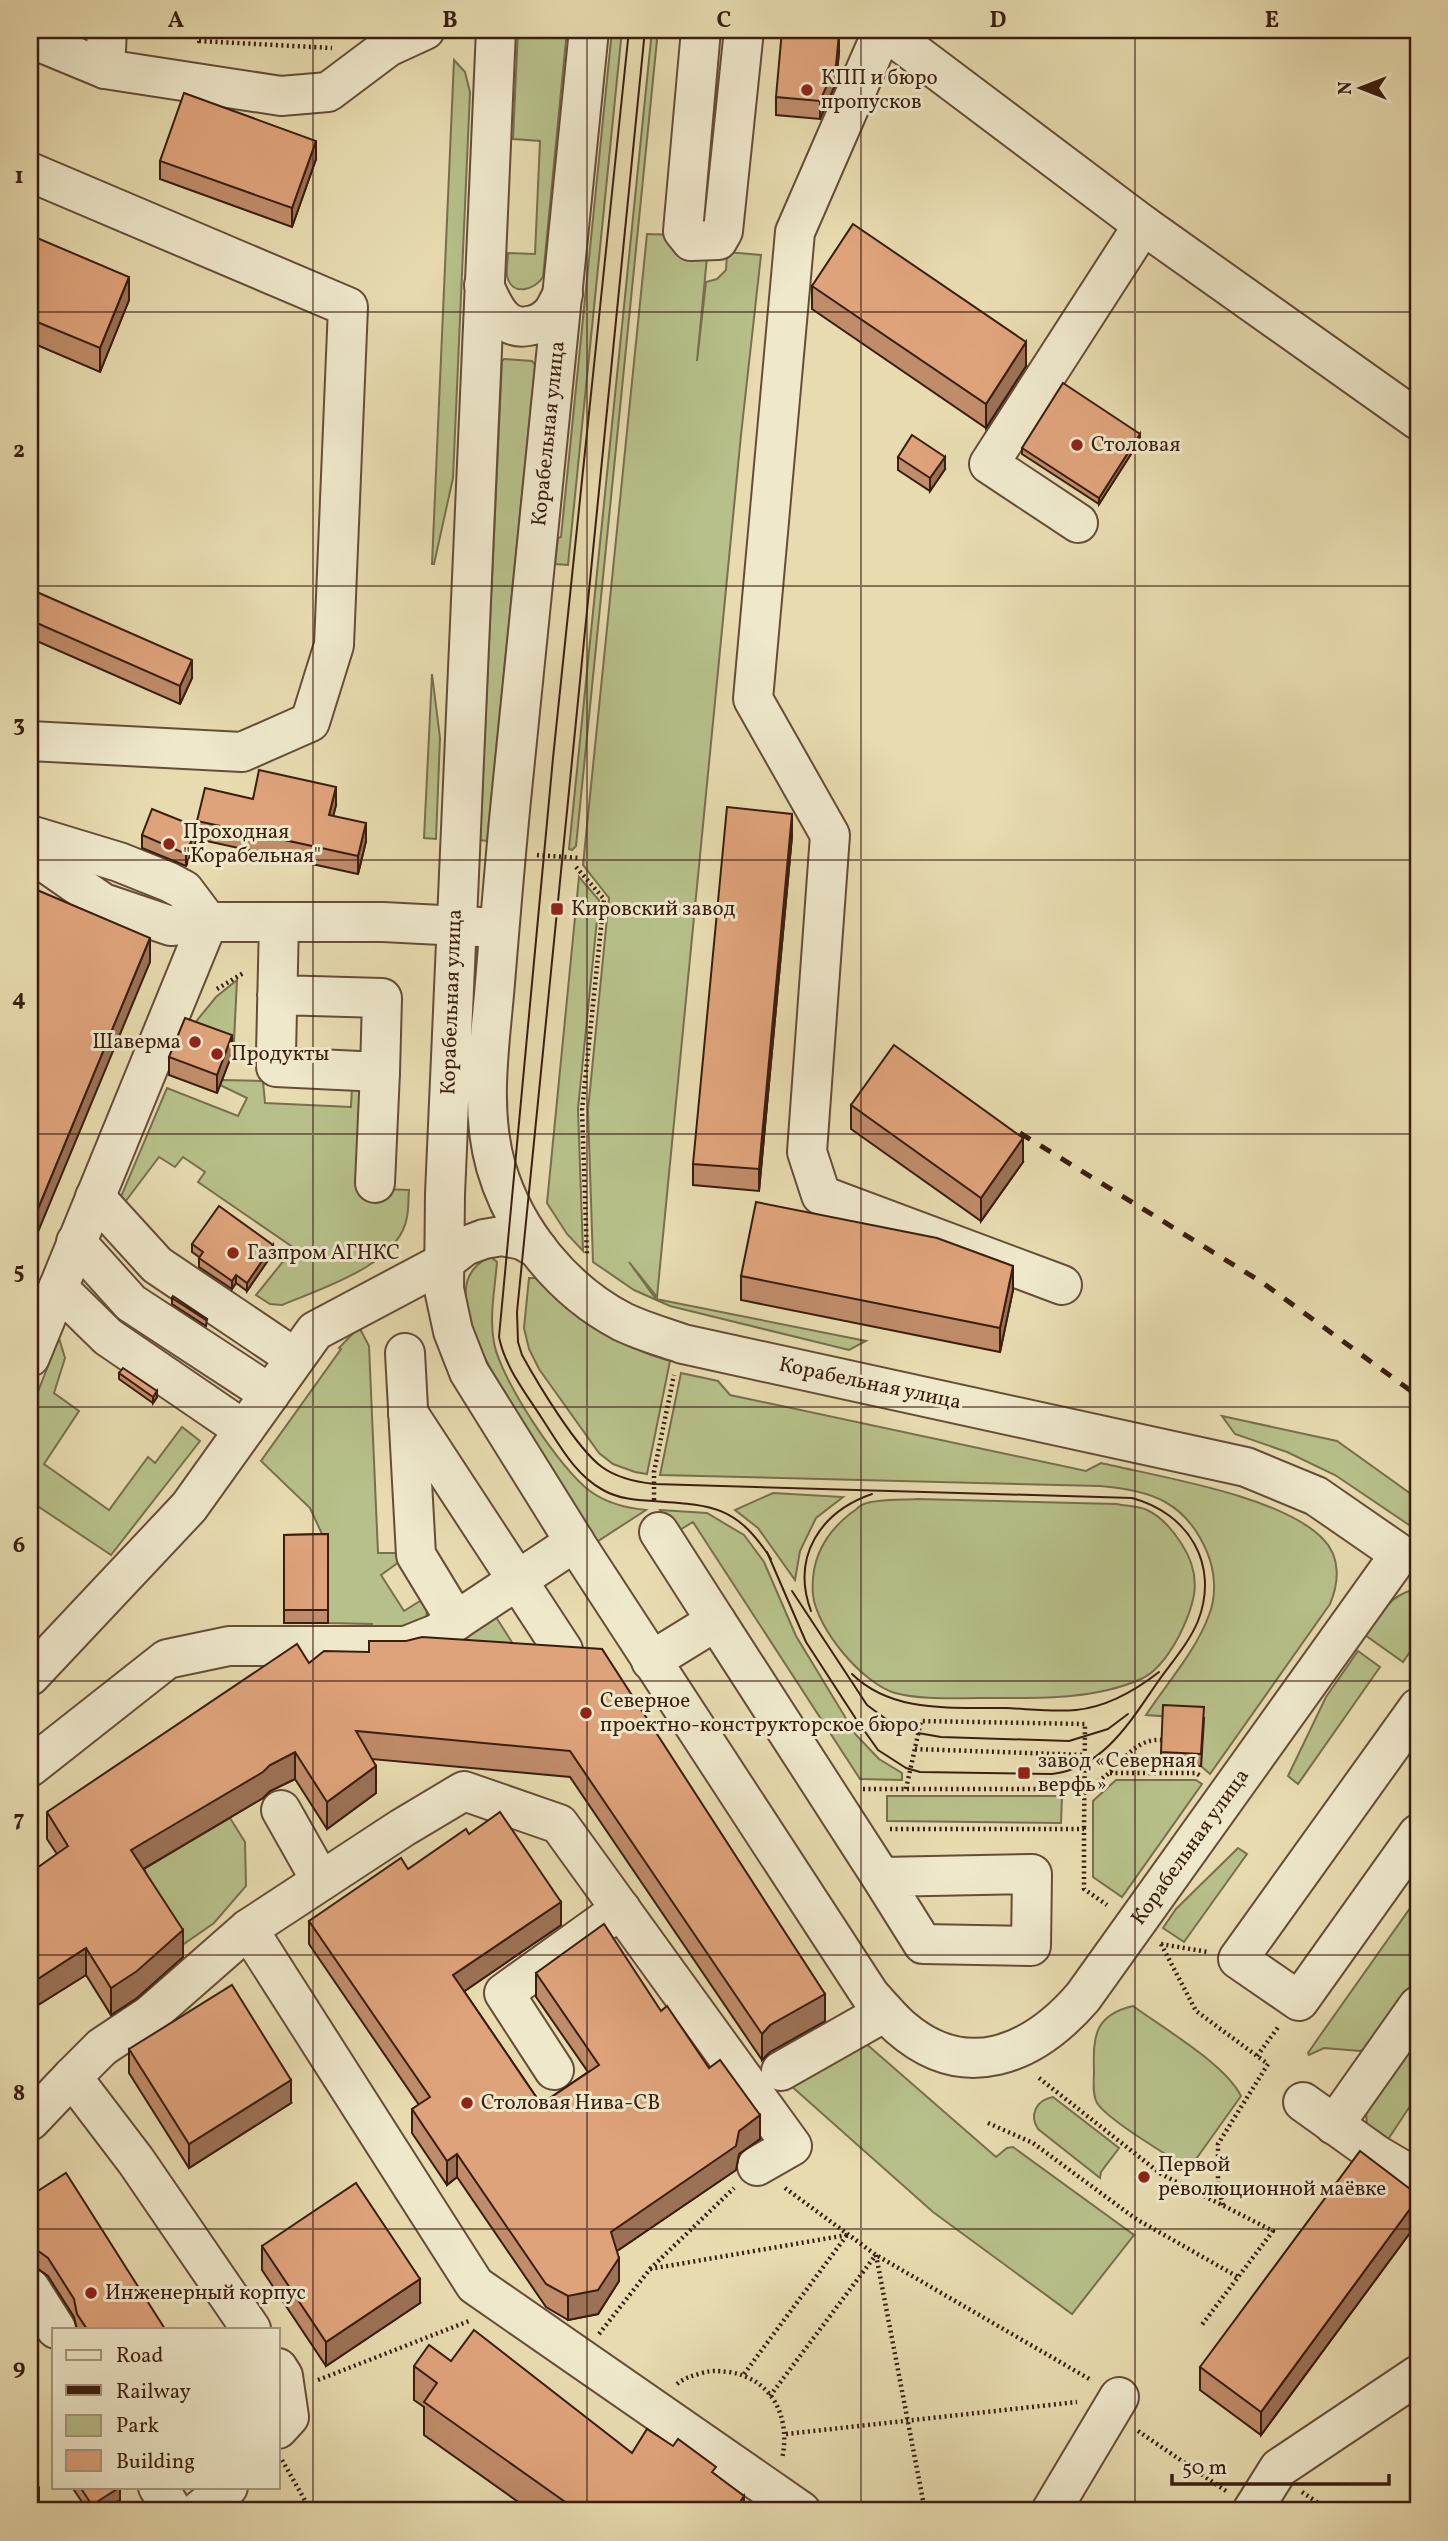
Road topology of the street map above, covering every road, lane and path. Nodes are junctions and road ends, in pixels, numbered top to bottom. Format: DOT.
graph roads {
  1 [pos="107,30"];
  2 [pos="200,30"];
  3 [pos="425,30"];
  4 [pos="496,30"];
  5 [pos="589,30"];
  6 [pos="701,30"];
  7 [pos="744,30"];
  8 [pos="883,30"];
  9 [pos="30,38"];
  10 [pos="335,49"];
  11 [pos="105,69"];
  12 [pos="30,172"];
  13 [pos="1143,225"];
  14 [pos="484,285"];
  15 [pos="563,294"];
  16 [pos="1418,420"];
  17 [pos="1078,523"];
  18 [pos="30,741"];
  19 [pos="30,835"];
  20 [pos="30,852"];
  21 [pos="532,854"];
  22 [pos="580,858"];
  23 [pos="576,867"];
  24 [pos="208,922"];
  25 [pos="455,927"];
  26 [pos="499,928"];
  27 [pos="278,958"];
  28 [pos="171,1011"];
  29 [pos="380,1072"];
  30 [pos="375,1183"];
  31 [pos="538,1250"];
  32 [pos="72,1254"];
  33 [pos="443,1263"];
  34 [pos="588,1264"];
  35 [pos="1062,1285"];
  36 [pos="405,1353"];
  37 [pos="30,1357"];
  38 [pos="676,1367"];
  39 [pos="263,1403"];
  40 [pos="408,1413"];
  41 [pos="656,1520"];
  42 [pos="575,1542"];
  43 [pos="1409,1559"];
  44 [pos="517,1580"];
  45 [pos="456,1620"];
  46 [pos="716,1621"];
  47 [pos="563,1650"];
  48 [pos="651,1661"];
  49 [pos="30,1676"];
  50 [pos="1418,1708"];
  51 [pos="1162,1740"];
  52 [pos="915,1749"];
  53 [pos="1085,1755"];
  54 [pos="30,1767"];
  55 [pos="1109,1773"];
  56 [pos="1210,1783"];
  57 [pos="857,1788"];
  58 [pos="905,1789"];
  59 [pos="1084,1789"];
  60 [pos="281,1810"];
  61 [pos="1084,1829"];
  62 [pos="1418,1833"];
  63 [pos="881,1877"];
  64 [pos="321,1881"];
  65 [pos="621,1909"];
  66 [pos="248,1929"];
  67 [pos="1151,1937"];
  68 [pos="1161,1944"];
  69 [pos="1238,1959"];
  70 [pos="1418,2006"];
  71 [pos="885,2012"];
  72 [pos="554,2070"];
  73 [pos="781,2071"];
  74 [pos="72,2077"];
  75 [pos="1039,2078"];
  76 [pos="1303,2102"];
  77 [pos="30,2121"];
  78 [pos="988,2123"];
  79 [pos="1334,2125"];
  80 [pos="757,2166"];
  81 [pos="1418,2179"];
  82 [pos="1223,2206"];
  83 [pos="848,2235"];
  84 [pos="876,2255"];
  85 [pos="650,2269"];
  86 [pos="1238,2277"];
  87 [pos="30,2288"];
  88 [pos="506,2307"];
  89 [pos="1201,2326"];
  90 [pos="55,2328"];
  91 [pos="250,2328"];
  92 [pos="579,2358"];
  93 [pos="744,2374"];
  94 [pos="1418,2375"];
  95 [pos="282,2381"];
  96 [pos="770,2396"];
  97 [pos="1115,2404"];
  98 [pos="655,2410"];
  99 [pos="907,2421"];
  100 [pos="280,2427"];
  101 [pos="786,2434"];
  102 [pos="280,2458"];
  103 [pos="1293,2485"];
  104 [pos="765,2487"];
  105 [pos="159,2488"];
  106 [pos="227,2488"];
  107 [pos="1253,2510"];
  108 [pos="173,2511"];
  109 [pos="199,2511"];
  110 [pos="311,2511"];
  111 [pos="801,2511"];
  112 [pos="925,2511"];
  113 [pos="1051,2511"];
  114 [pos="1330,2511"];
  1 -- 11 [label="street"];
  2 -- 10 [label="path"];
  3 -- 11 [label="street"];
  4 -- 14 [label="street, Корабельная улица"];
  5 -- 15 [label="street, Корабельная улица"];
  6 -- 7 [label="street"];
  8 -- 13 [label="street"];
  8 -- 35 [label="street"];
  9 -- 11 [label="street"];
  12 -- 18 [label="street"];
  13 -- 16 [label="street"];
  13 -- 17 [label="street"];
  14 -- 15 [label="street"];
  14 -- 25 [label="street, Корабельная улица"];
  15 -- 26 [label="street, Корабельная улица"];
  19 -- 24 [label="street"];
  20 -- 24 [label="street"];
  21 -- 22 [label="path"];
  23 -- 34 [label="path"];
  24 -- 27 [label="street"];
  24 -- 28 [label="street"];
  25 -- 26 [label="street"];
  25 -- 27 [label="street"];
  25 -- 33 [label="street, Корабельная улица"];
  26 -- 31 [label="street, Корабельная улица"];
  27 -- 28 [label="path"];
  27 -- 29 [label="street"];
  27 -- 29 [label="street"];
  28 -- 32 [label="street"];
  29 -- 30 [label="street"];
  31 -- 33 [label="street"];
  31 -- 43 [label="street, Корабельная улица"];
  32 -- 37 [label="street"];
  32 -- 39 [label="street"];
  32 -- 39 [label="street"];
  32 -- 39 [label="street"];
  33 -- 39 [label="street"];
  33 -- 42 [label="street, Корабельная улица"];
  36 -- 40 [label="street"];
  38 -- 41 [label="path"];
  39 -- 49 [label="street"];
  40 -- 44 [label="street"];
  40 -- 45 [label="street"];
  41 -- 46 [label="street"];
  42 -- 44 [label="street"];
  42 -- 48 [label="street, Корабельная улица"];
  43 -- 71 [label="street, Корабельная улица"];
  44 -- 45 [label="street"];
  44 -- 47 [label="street"];
  45 -- 54 [label="street"];
  46 -- 48 [label="street"];
  46 -- 63 [label="street"];
  48 -- 71 [label="street, Корабельная улица"];
  50 -- 69 [label="street"];
  51 -- 55 [label="path"];
  52 -- 53 [label="path"];
  52 -- 53 [label="path"];
  52 -- 58 [label="path"];
  53 -- 59 [label="path"];
  55 -- 56 [label="path"];
  55 -- 59 [label="path"];
  57 -- 58 [label="path"];
  58 -- 59 [label="path"];
  59 -- 61 [label="path"];
  60 -- 64 [label="street"];
  62 -- 69 [label="street"];
  64 -- 65 [label="street"];
  64 -- 66 [label="street"];
  65 -- 72 [label="street"];
  65 -- 80 [label="street"];
  66 -- 74 [label="street"];
  66 -- 88 [label="street"];
  67 -- 68 [label="path"];
  68 -- 69 [label="path"];
  68 -- 82 [label="path"];
  70 -- 79 [label="street"];
  71 -- 73 [label="street"];
  74 -- 77 [label="street"];
  74 -- 91 [label="street"];
  75 -- 82 [label="path"];
  76 -- 79 [label="street"];
  78 -- 86 [label="path"];
  79 -- 81 [label="street"];
  80 -- 83 [label="path"];
  80 -- 85 [label="path"];
  82 -- 86 [label="path"];
  83 -- 84 [label="path"];
  83 -- 85 [label="path"];
  83 -- 93 [label="path"];
  84 -- 96 [label="path"];
  84 -- 97 [label="path"];
  84 -- 99 [label="path"];
  85 -- 92 [label="path"];
  86 -- 89 [label="path"];
  87 -- 90 [label="street"];
  88 -- 92 [label="street"];
  88 -- 95 [label="path"];
  92 -- 98 [label="street"];
  93 -- 96 [label="path"];
  93 -- 98 [label="path"];
  94 -- 107 [label="street"];
  95 -- 100 [label="street"];
  96 -- 101 [label="path"];
  97 -- 99 [label="path"];
  97 -- 107 [label="path"];
  97 -- 113 [label="street"];
  98 -- 104 [label="street"];
  99 -- 101 [label="path"];
  99 -- 112 [label="path"];
  101 -- 104 [label="path"];
  102 -- 110 [label="path"];
  103 -- 114 [label="path"];
  104 -- 111 [label="street"];
  105 -- 108 [label="street"];
  106 -- 109 [label="street"];
}
